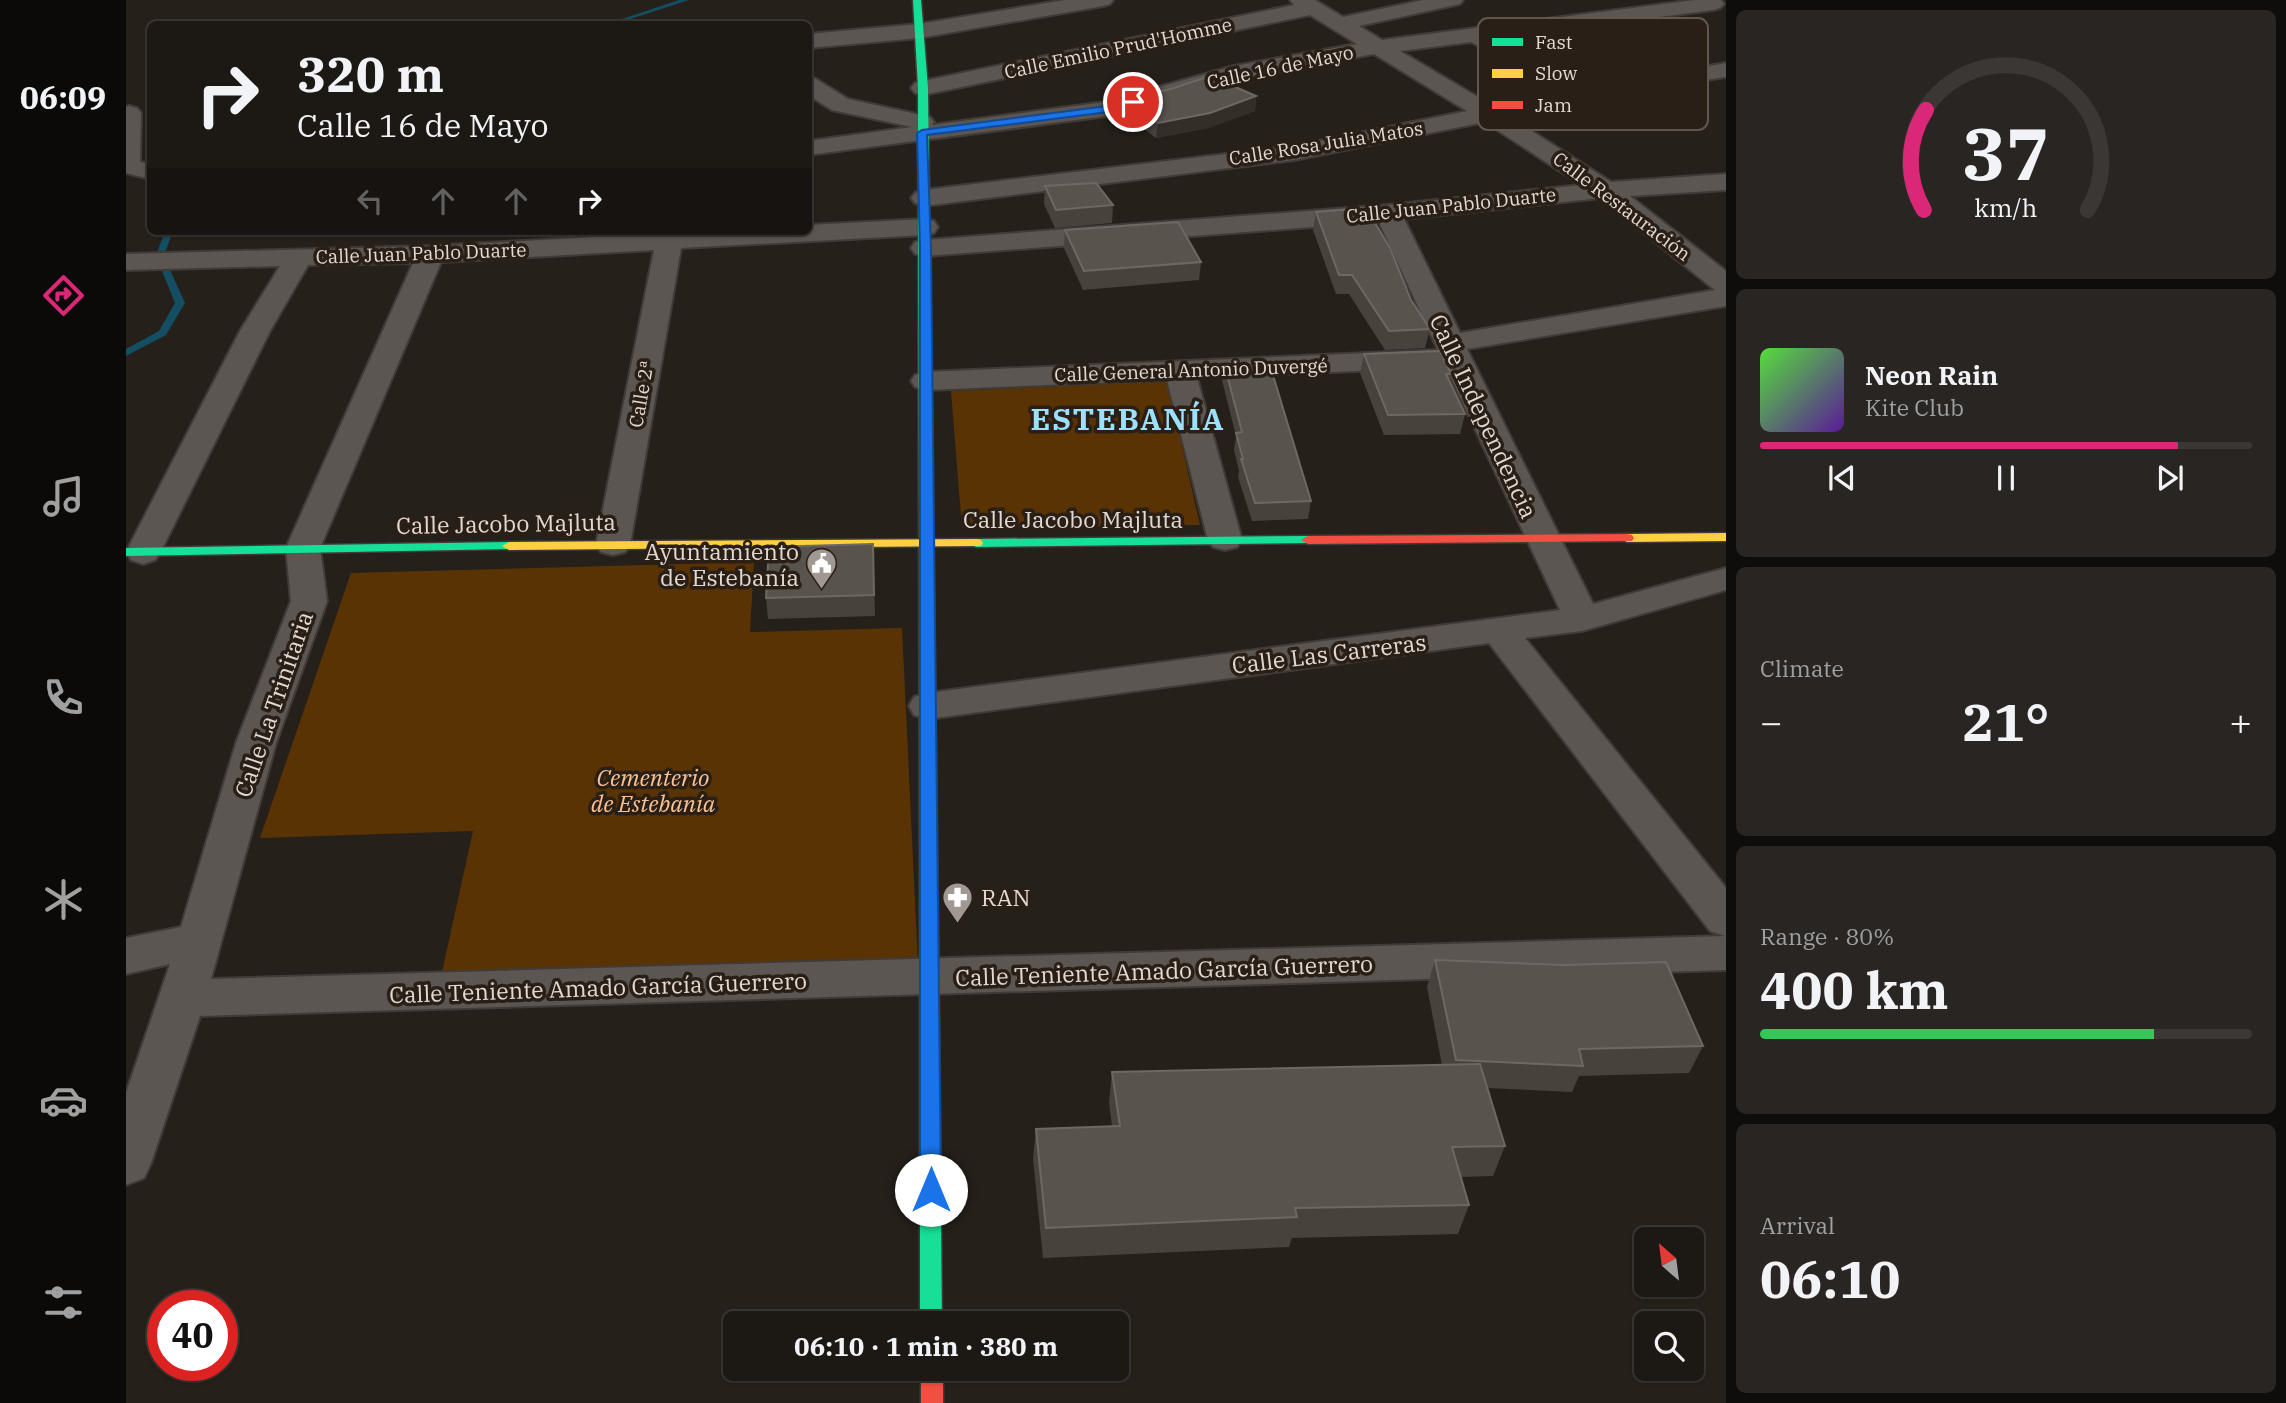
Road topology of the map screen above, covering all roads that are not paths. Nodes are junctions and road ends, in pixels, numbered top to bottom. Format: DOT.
graph roads {
  1 [pos="917,0"];
  2 [pos="1103,0"];
  3 [pos="1453,0"];
  4 [pos="1307,4"];
  5 [pos="1713,4"];
  6 [pos="1606,18"];
  7 [pos="1338,24"];
  8 [pos="919,31"];
  9 [pos="1475,35"];
  10 [pos="1478,35"];
  11 [pos="1478,37"];
  12 [pos="812,41"];
  13 [pos="1377,47"];
  14 [pos="812,87"];
  15 [pos="923,88"];
  16 [pos="1478,107"];
  17 [pos="135,112"];
  18 [pos="1478,118"];
  19 [pos="922,128"];
  20 [pos="1515,130"];
  21 [pos="812,147"];
  22 [pos="147,171"];
  23 [pos="1726,182"];
  24 [pos="1606,190"];
  25 [pos="924,198"];
  26 [pos="1388,213"];
  27 [pos="925,238"];
  28 [pos="669,242"];
  29 [pos="431,254"];
  30 [pos="299,258"];
  31 [pos="126,262"];
  32 [pos="1726,285"];
  33 [pos="1726,297"];
  34 [pos="1454,350"];
  35 [pos="1180,371"];
  36 [pos="926,380"];
  37 [pos="1726,537"];
  38 [pos="1540,538"];
  39 [pos="1225,540"];
  40 [pos="927,542"];
  41 [pos="613,545"];
  42 [pos="303,548"];
  43 [pos="135,553"];
  44 [pos="1726,579"];
  45 [pos="1581,619"];
  46 [pos="1499,631"];
  47 [pos="928,706"];
  48 [pos="1726,919"];
  49 [pos="199,941"];
  50 [pos="1726,953"];
  51 [pos="126,956"];
  52 [pos="929,978"];
  53 [pos="183,998"];
  54 [pos="126,1163"];
  55 [pos="932,1311"];
  56 [pos="932,1381"];
  57 [pos="932,1403"];
  1 -- 8 [label="street"];
  2 -- 8 [label="street"];
  3 -- 7 [label="street"];
  4 -- 7 [label="street, Calle Restauración"];
  4 -- 15 [label="street, Calle Emilio Prud'Homme"];
  5 -- 6 [label="street, Calle 16 de Mayo"];
  7 -- 13 [label="street, Calle Restauración"];
  8 -- 12 [label="street"];
  8 -- 15 [label="street"];
  9 -- 10 [label="street, Calle 16 de Mayo"];
  9 -- 11 [label="street"];
  9 -- 13 [label="street, Calle 16 de Mayo"];
  13 -- 16 [label="street, Calle Restauración"];
  13 -- 19 [label="street, Calle 16 de Mayo"];
  14 -- 19 [label="street"];
  15 -- 19 [label="street"];
  17 -- 22 [label="street"];
  18 -- 25 [label="street, Calle Rosa Julia Matos"];
  19 -- 21 [label="street, Calle 16 de Mayo"];
  19 -- 25 [label="street"];
  20 -- 24 [label="street, Calle Restauración"];
  23 -- 24 [label="street, Calle Juan Pablo Duarte"];
  24 -- 26 [label="street, Calle Juan Pablo Duarte"];
  24 -- 32 [label="street, Calle Restauración"];
  25 -- 27 [label="street"];
  26 -- 27 [label="street, Calle Juan Pablo Duarte"];
  26 -- 34 [label="street, Calle Independencia"];
  27 -- 28 [label="street, Calle Juan Pablo Duarte"];
  27 -- 36 [label="street"];
  28 -- 29 [label="street, Calle Juan Pablo Duarte"];
  28 -- 41 [label="street, Calle 2ª"];
  29 -- 30 [label="street, Calle Juan Pablo Duarte"];
  29 -- 42 [label="street, Calle La Trinitaria"];
  30 -- 31 [label="street, Calle Juan Pablo Duarte"];
  30 -- 43 [label="street"];
  33 -- 34 [label="street, Calle General Antonio Duvergé"];
  34 -- 35 [label="street, Calle General Antonio Duvergé"];
  34 -- 38 [label="street, Calle Independencia"];
  35 -- 36 [label="street, Calle General Antonio Duvergé"];
  35 -- 39 [label="street"];
  36 -- 40 [label="street"];
  37 -- 38 [label="street, Calle Jacobo Majluta"];
  38 -- 39 [label="street, Calle Jacobo Majluta"];
  38 -- 45 [label="street, Calle Independencia"];
  39 -- 40 [label="street, Calle Jacobo Majluta"];
  40 -- 41 [label="street, Calle Jacobo Majluta"];
  40 -- 47 [label="street"];
  41 -- 42 [label="street, Calle Jacobo Majluta"];
  42 -- 43 [label="street, Calle Jacobo Majluta"];
  42 -- 49 [label="street, Calle La Trinitaria"];
  44 -- 45 [label="street, Calle Las Carreras"];
  45 -- 46 [label="street, Calle Las Carreras"];
  46 -- 47 [label="street, Calle Las Carreras"];
  46 -- 48 [label="street"];
  47 -- 52 [label="street"];
  49 -- 51 [label="street"];
  49 -- 53 [label="street, Calle La Trinitaria"];
  50 -- 52 [label="street, Calle Teniente Amado García Guerrero"];
  52 -- 53 [label="street, Calle Teniente Amado García Guerrero"];
  52 -- 55 [label="street"];
  53 -- 54 [label="street, Calle La Trinitaria"];
  56 -- 57 [label="street"];
}
